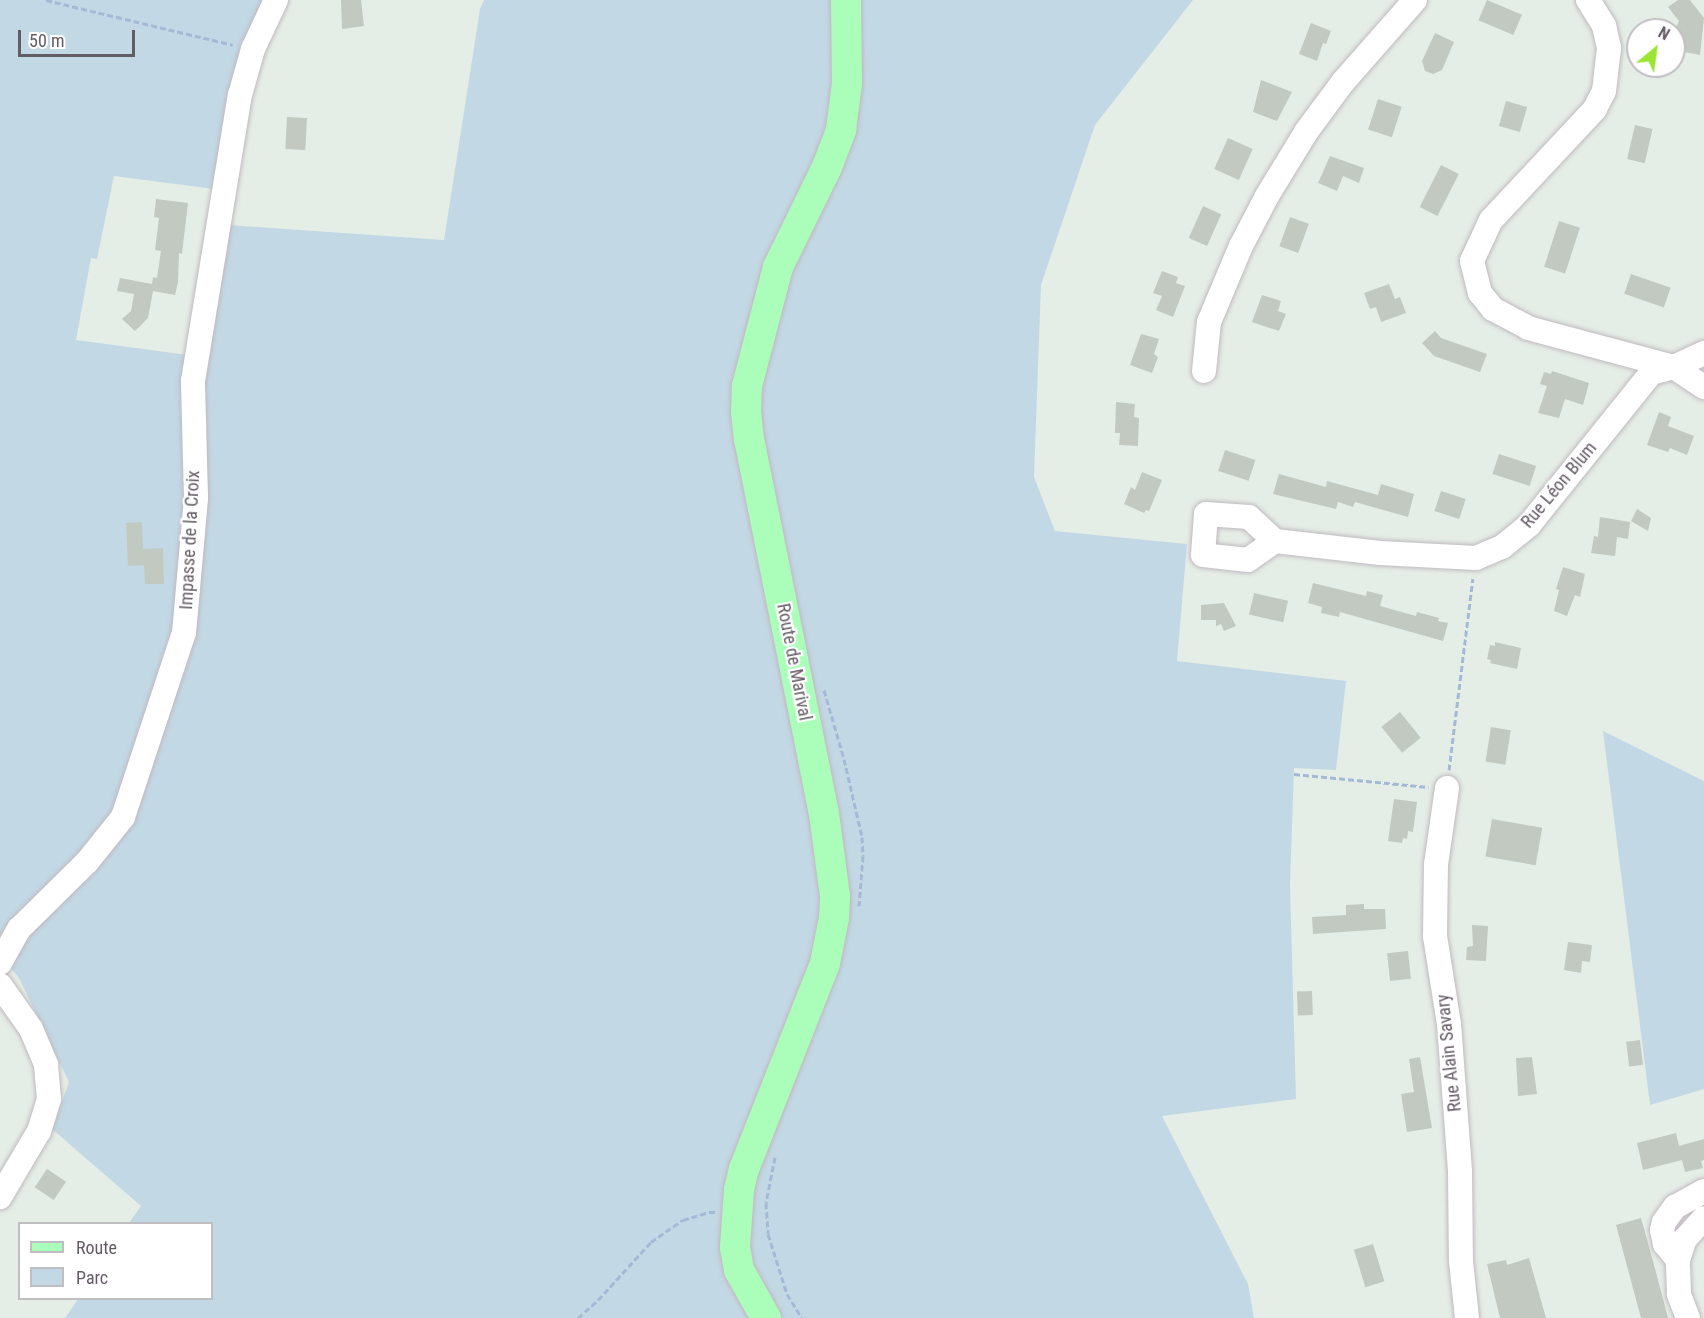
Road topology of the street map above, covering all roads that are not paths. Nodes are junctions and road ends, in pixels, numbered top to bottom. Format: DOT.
graph roads {
  1 [pos="276,0"];
  2 [pos="846,0"];
  3 [pos="1415,0"];
  4 [pos="1588,0"];
  5 [pos="1704,353"];
  6 [pos="1674,367"];
  7 [pos="1204,371"];
  8 [pos="1704,387"];
  9 [pos="1275,541"];
  10 [pos="1447,788"];
  11 [pos="0,963"];
  12 [pos="0,985"];
  13 [pos="1704,1191"];
  14 [pos="0,1197"];
  15 [pos="1704,1218"];
  16 [pos="1678,1260"];
  17 [pos="766,1318"];
  18 [pos="1467,1318"];
  19 [pos="1688,1318"];
  1 -- 11 [label="street, Impasse de la Croix"];
  2 -- 17 [label="main road, Route de Marival"];
  3 -- 7 [label="street"];
  4 -- 6 [label="street"];
  5 -- 6 [label="street, Rue Léon Blum"];
  6 -- 8 [label="street"];
  6 -- 9 [label="street, Rue Léon Blum"];
  10 -- 18 [label="street, Rue Alain Savary"];
  12 -- 14 [label="street"];
  13 -- 16 [label="street"];
  15 -- 16 [label="street"];
  16 -- 19 [label="street"];
}
